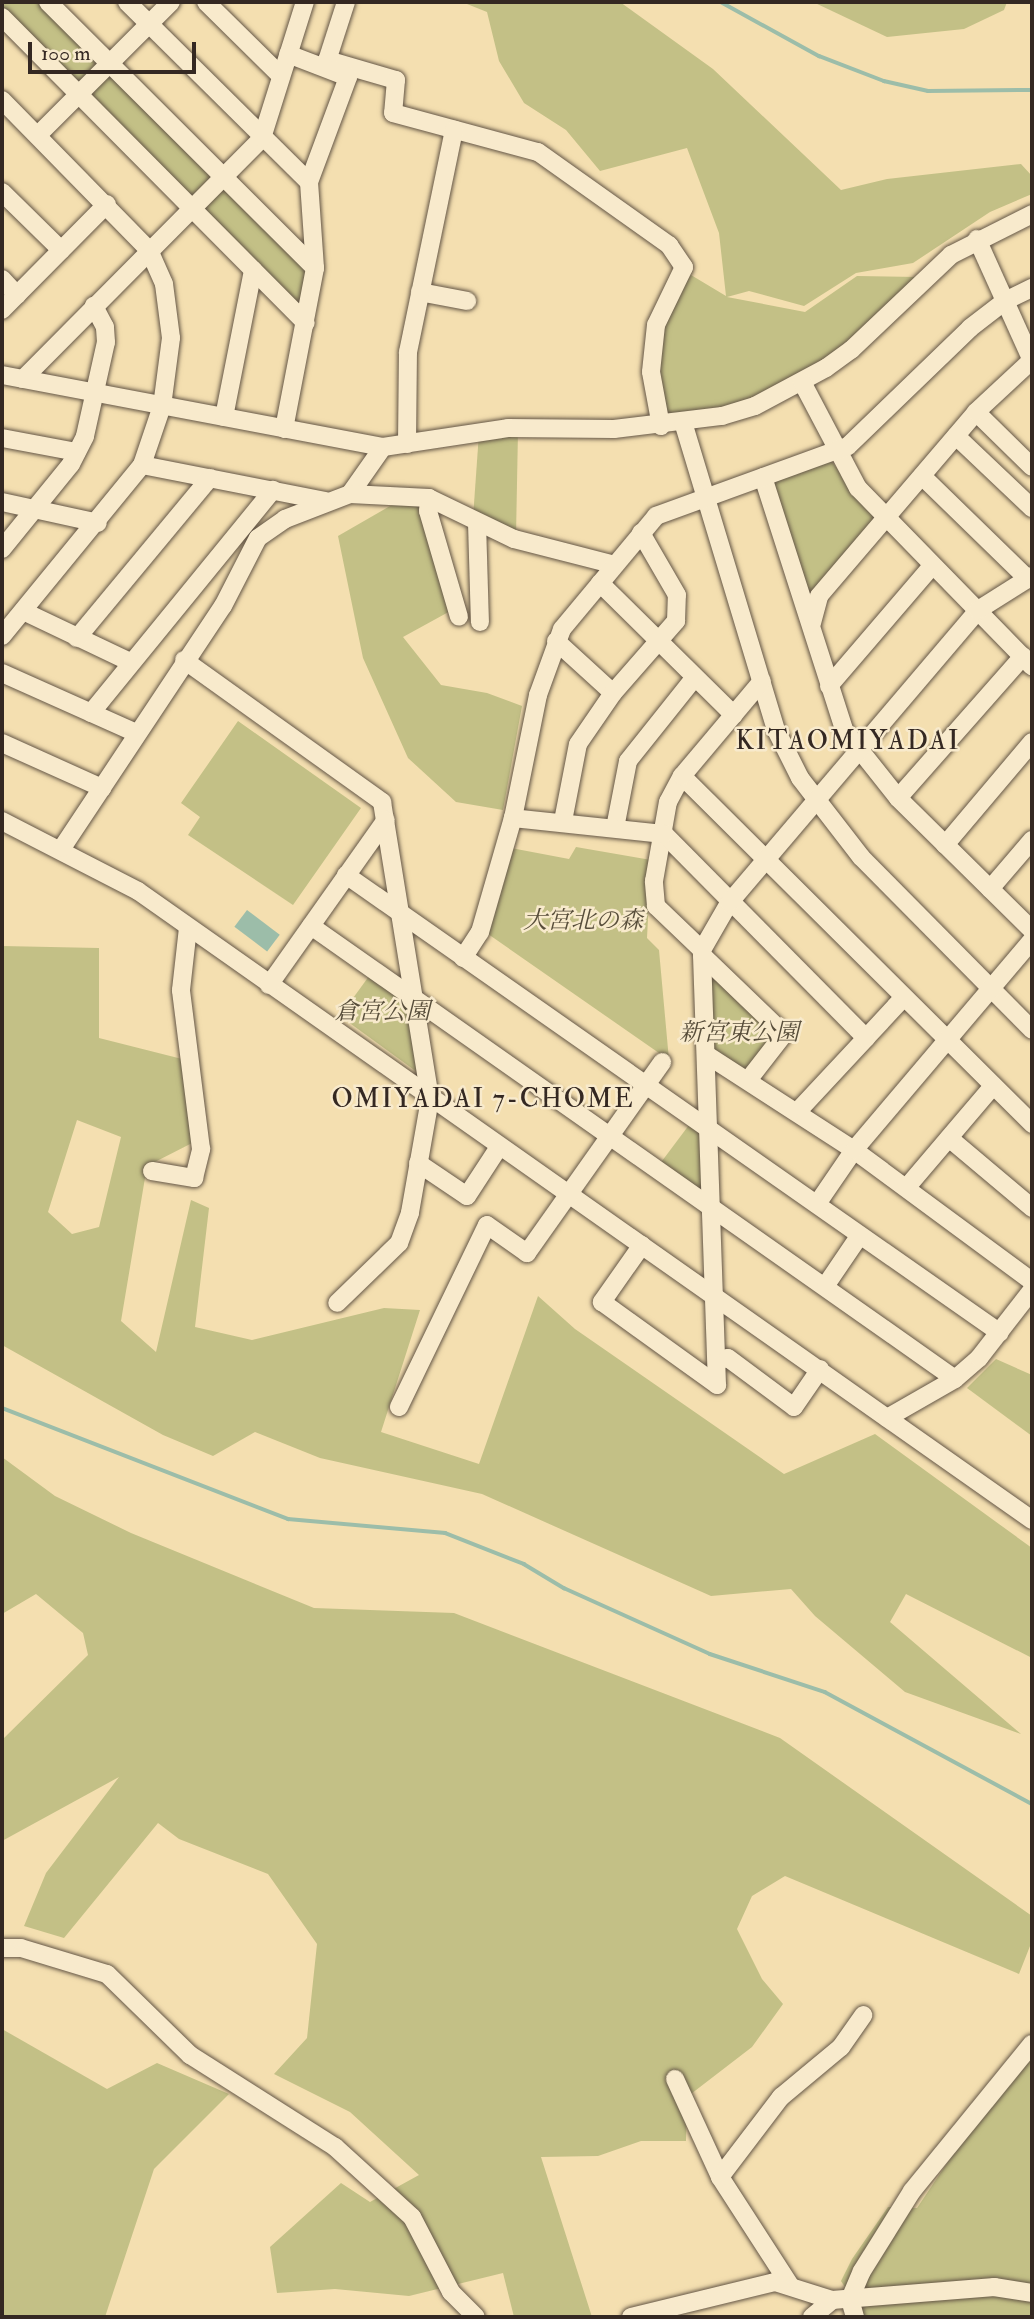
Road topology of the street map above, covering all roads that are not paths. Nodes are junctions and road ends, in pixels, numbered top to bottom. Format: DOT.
graph roads {
  1 [pos="48,2"];
  2 [pos="127,2"];
  3 [pos="171,2"];
  4 [pos="206,2"];
  5 [pos="346,2"];
  6 [pos="298,6"];
  7 [pos="2,17"];
  8 [pos="148,24"];
  9 [pos="288,54"];
  10 [pos="110,63"];
  11 [pos="326,64"];
  12 [pos="281,76"];
  13 [pos="79,94"];
  14 [pos="2,100"];
  15 [pos="454,130"];
  16 [pos="38,135"];
  17 [pos="262,138"];
  18 [pos="224,177"];
  19 [pos="309,182"];
  20 [pos="2,192"];
  21 [pos="107,204"];
  22 [pos="194,207"];
  23 [pos="1032,214"];
  24 [pos="977,239"];
  25 [pos="61,250"];
  26 [pos="149,250"];
  27 [pos="315,268"];
  28 [pos="253,270"];
  29 [pos="2,279"];
  30 [pos="1032,288"];
  31 [pos="420,292"];
  32 [pos="17,295"];
  33 [pos="467,301"];
  34 [pos="1005,301"];
  35 [pos="94,306"];
  36 [pos="2,310"];
  37 [pos="306,323"];
  38 [pos="1032,360"];
  39 [pos="2,375"];
  40 [pos="23,379"];
  41 [pos="802,382"];
  42 [pos="97,394"];
  43 [pos="162,406"];
  44 [pos="976,412"];
  45 [pos="224,417"];
  46 [pos="683,422"];
  47 [pos="661,426"];
  48 [pos="284,429"];
  49 [pos="956,436"];
  50 [pos="2,438"];
  51 [pos="407,444"];
  52 [pos="383,447"];
  53 [pos="77,452"];
  54 [pos="837,452"];
  55 [pos="142,465"];
  56 [pos="1032,467"];
  57 [pos="922,476"];
  58 [pos="763,477"];
  59 [pos="210,478"];
  60 [pos="273,490"];
  61 [pos="351,494"];
  62 [pos="705,494"];
  63 [pos="429,498"];
  64 [pos="326,501"];
  65 [pos="2,502"];
  66 [pos="1032,508"];
  67 [pos="35,509"];
  68 [pos="886,517"];
  69 [pos="97,523"];
  70 [pos="477,523"];
  71 [pos="641,533"];
  72 [pos="2,548"];
  73 [pos="615,565"];
  74 [pos="932,566"];
  75 [pos="1030,578"];
  76 [pos="600,583"];
  77 [pos="978,610"];
  78 [pos="23,611"];
  79 [pos="459,617"];
  80 [pos="480,622"];
  81 [pos="812,627"];
  82 [pos="2,636"];
  83 [pos="77,638"];
  84 [pos="556,641"];
  85 [pos="659,641"];
  86 [pos="184,660"];
  87 [pos="1027,661"];
  88 [pos="130,662"];
  89 [pos="2,673"];
  90 [pos="695,677"];
  91 [pos="762,681"];
  92 [pos="829,686"];
  93 [pos="612,694"];
  94 [pos="91,713"];
  95 [pos="734,715"];
  96 [pos="136,733"];
  97 [pos="2,743"];
  98 [pos="1032,743"];
  99 [pos="859,751"];
  100 [pos="682,776"];
  101 [pos="102,788"];
  102 [pos="898,798"];
  103 [pos="816,799"];
  104 [pos="513,818"];
  105 [pos="386,820"];
  106 [pos="2,821"];
  107 [pos="563,821"];
  108 [pos="615,828"];
  109 [pos="664,834"];
  110 [pos="1032,840"];
  111 [pos="945,845"];
  112 [pos="62,848"];
  113 [pos="766,862"];
  114 [pos="346,875"];
  115 [pos="990,889"];
  116 [pos="729,903"];
  117 [pos="401,914"];
  118 [pos="311,926"];
  119 [pos="188,928"];
  120 [pos="1032,930"];
  121 [pos="1032,940"];
  122 [pos="702,953"];
  123 [pos="463,958"];
  124 [pos="269,985"];
  125 [pos="991,990"];
  126 [pos="903,998"];
  127 [pos="414,999"];
  128 [pos="1032,1030"];
  129 [pos="866,1038"];
  130 [pos="948,1043"];
  131 [pos="707,1055"];
  132 [pos="662,1062"];
  133 [pos="749,1079"];
  134 [pos="646,1085"];
  135 [pos="993,1086"];
  136 [pos="430,1099"];
  137 [pos="798,1111"];
  138 [pos="1032,1124"];
  139 [pos="708,1130"];
  140 [pos="611,1134"];
  141 [pos="949,1138"];
  142 [pos="499,1147"];
  143 [pos="854,1150"];
  144 [pos="418,1163"];
  145 [pos="152,1171"];
  146 [pos="907,1187"];
  147 [pos="569,1195"];
  148 [pos="817,1204"];
  149 [pos="712,1206"];
  150 [pos="1032,1208"];
  151 [pos="860,1235"];
  152 [pos="642,1245"];
  153 [pos="1032,1281"];
  154 [pos="826,1285"];
  155 [pos="1032,1290"];
  156 [pos="716,1296"];
  157 [pos="337,1303"];
  158 [pos="1000,1333"];
  159 [pos="719,1360"];
  160 [pos="820,1369"];
  161 [pos="955,1379"];
  162 [pos="399,1407"];
  163 [pos="887,1418"];
  164 [pos="1032,1520"];
  165 [pos="2,1948"];
  166 [pos="863,2015"];
  167 [pos="1032,2044"];
  168 [pos="675,2079"];
  169 [pos="720,2177"];
  170 [pos="790,2285"];
  171 [pos="1024,2291"];
  172 [pos="850,2299"];
  173 [pos="832,2300"];
  174 [pos="476,2317"];
  175 [pos="631,2317"];
  176 [pos="812,2317"];
  177 [pos="855,2317"];
  1 -- 10 [label="street"];
  2 -- 8 [label="street"];
  3 -- 8 [label="street"];
  4 -- 12 [label="street"];
  5 -- 11 [label="street"];
  6 -- 9 [label="street"];
  7 -- 13 [label="street"];
  8 -- 10 [label="street"];
  8 -- 17 [label="street"];
  9 -- 11 [label="street"];
  9 -- 12 [label="street"];
  10 -- 13 [label="street"];
  10 -- 18 [label="street"];
  11 -- 15 [label="street"];
  11 -- 19 [label="street"];
  12 -- 17 [label="street"];
  13 -- 16 [label="street"];
  13 -- 22 [label="street"];
  14 -- 16 [label="street"];
  15 -- 31 [label="street"];
  15 -- 47 [label="street"];
  16 -- 21 [label="street"];
  17 -- 18 [label="street"];
  17 -- 19 [label="street"];
  18 -- 22 [label="street"];
  18 -- 27 [label="street"];
  19 -- 27 [label="street"];
  20 -- 25 [label="street"];
  21 -- 25 [label="street"];
  21 -- 26 [label="street"];
  22 -- 26 [label="street"];
  22 -- 28 [label="street"];
  23 -- 24 [label="street"];
  24 -- 34 [label="street"];
  24 -- 41 [label="street"];
  25 -- 32 [label="street"];
  26 -- 35 [label="street"];
  26 -- 43 [label="street"];
  27 -- 37 [label="street"];
  28 -- 37 [label="street"];
  28 -- 45 [label="street"];
  29 -- 32 [label="street"];
  30 -- 34 [label="street"];
  31 -- 33 [label="street"];
  31 -- 51 [label="street"];
  32 -- 36 [label="street"];
  34 -- 38 [label="street"];
  34 -- 54 [label="street"];
  35 -- 40 [label="street"];
  35 -- 42 [label="street"];
  37 -- 48 [label="street"];
  38 -- 44 [label="street"];
  39 -- 40 [label="street"];
  40 -- 42 [label="street"];
  41 -- 46 [label="street"];
  41 -- 54 [label="street"];
  42 -- 43 [label="street"];
  42 -- 53 [label="street"];
  43 -- 45 [label="street"];
  43 -- 55 [label="street"];
  44 -- 49 [label="street"];
  44 -- 56 [label="street"];
  45 -- 48 [label="street"];
  46 -- 47 [label="street"];
  46 -- 62 [label="street"];
  47 -- 51 [label="street"];
  48 -- 52 [label="street"];
  49 -- 57 [label="street"];
  49 -- 66 [label="street"];
  50 -- 53 [label="street"];
  51 -- 52 [label="street"];
  52 -- 61 [label="street"];
  53 -- 67 [label="street"];
  54 -- 58 [label="street"];
  54 -- 68 [label="street"];
  55 -- 59 [label="street"];
  55 -- 69 [label="street"];
  57 -- 68 [label="street"];
  57 -- 75 [label="street"];
  58 -- 62 [label="street"];
  58 -- 81 [label="street"];
  59 -- 60 [label="street"];
  59 -- 83 [label="street"];
  60 -- 64 [label="street"];
  60 -- 88 [label="street"];
  61 -- 63 [label="street"];
  61 -- 64 [label="street"];
  62 -- 71 [label="street"];
  62 -- 91 [label="street"];
  63 -- 70 [label="street"];
  63 -- 79 [label="street"];
  64 -- 86 [label="street"];
  65 -- 67 [label="street"];
  67 -- 69 [label="street"];
  67 -- 72 [label="street"];
  68 -- 74 [label="street"];
  68 -- 81 [label="street"];
  69 -- 78 [label="street"];
  70 -- 73 [label="street"];
  70 -- 80 [label="street"];
  71 -- 73 [label="street"];
  71 -- 85 [label="street"];
  73 -- 76 [label="street"];
  74 -- 77 [label="street"];
  74 -- 92 [label="street"];
  75 -- 77 [label="street"];
  76 -- 84 [label="street"];
  76 -- 85 [label="street"];
  77 -- 87 [label="street"];
  77 -- 99 [label="street"];
  78 -- 82 [label="street"];
  78 -- 83 [label="street"];
  81 -- 92 [label="street"];
  83 -- 88 [label="street"];
  84 -- 93 [label="street"];
  84 -- 104 [label="street"];
  85 -- 90 [label="street"];
  85 -- 93 [label="street"];
  86 -- 96 [label="street"];
  86 -- 105 [label="street"];
  87 -- 102 [label="street"];
  88 -- 94 [label="street"];
  89 -- 94 [label="street"];
  90 -- 95 [label="street"];
  90 -- 108 [label="street"];
  91 -- 95 [label="street"];
  91 -- 103 [label="street"];
  92 -- 99 [label="street"];
  93 -- 107 [label="street"];
  94 -- 96 [label="street"];
  95 -- 100 [label="street"];
  96 -- 101 [label="street"];
  97 -- 101 [label="street"];
  98 -- 111 [label="street"];
  99 -- 102 [label="street"];
  99 -- 103 [label="street"];
  100 -- 109 [label="street"];
  100 -- 113 [label="street"];
  101 -- 112 [label="street"];
  102 -- 111 [label="street"];
  103 -- 113 [label="street"];
  103 -- 125 [label="street"];
  104 -- 107 [label="street"];
  104 -- 123 [label="street"];
  105 -- 114 [label="street"];
  105 -- 117 [label="street"];
  106 -- 112 [label="street"];
  107 -- 108 [label="street"];
  108 -- 109 [label="street"];
  109 -- 116 [label="street"];
  109 -- 122 [label="street"];
  110 -- 115 [label="street"];
  111 -- 115 [label="street"];
  112 -- 119 [label="street"];
  113 -- 116 [label="street"];
  113 -- 126 [label="street"];
  114 -- 117 [label="street"];
  114 -- 118 [label="street"];
  115 -- 120 [label="street"];
  116 -- 122 [label="street"];
  116 -- 129 [label="street"];
  117 -- 123 [label="street"];
  117 -- 127 [label="street"];
  118 -- 124 [label="street"];
  118 -- 127 [label="street"];
  119 -- 124 [label="street"];
  119 -- 145 [label="street"];
  121 -- 125 [label="street"];
  122 -- 131 [label="street"];
  122 -- 133 [label="street"];
  123 -- 134 [label="street"];
  124 -- 136 [label="street"];
  125 -- 128 [label="street"];
  125 -- 130 [label="street"];
  126 -- 129 [label="street"];
  126 -- 130 [label="street"];
  127 -- 136 [label="street"];
  127 -- 140 [label="street"];
  129 -- 137 [label="street"];
  130 -- 135 [label="street"];
  130 -- 143 [label="street"];
  131 -- 133 [label="street"];
  131 -- 139 [label="street"];
  132 -- 134 [label="street"];
  133 -- 137 [label="street"];
  134 -- 139 [label="street"];
  134 -- 140 [label="street"];
  135 -- 138 [label="street"];
  135 -- 141 [label="street"];
  136 -- 142 [label="street"];
  136 -- 144 [label="street"];
  137 -- 143 [label="street"];
  139 -- 148 [label="street"];
  139 -- 149 [label="street"];
  140 -- 147 [label="street"];
  140 -- 149 [label="street"];
  141 -- 146 [label="street"];
  141 -- 150 [label="street"];
  142 -- 144 [label="street"];
  142 -- 147 [label="street"];
  143 -- 146 [label="street"];
  143 -- 148 [label="street"];
  144 -- 157 [label="street"];
  146 -- 153 [label="street"];
  147 -- 152 [label="street"];
  147 -- 162 [label="street"];
  148 -- 151 [label="street"];
  149 -- 154 [label="street"];
  149 -- 156 [label="street"];
  151 -- 154 [label="street"];
  151 -- 158 [label="street"];
  152 -- 156 [label="street"];
  152 -- 159 [label="street"];
  154 -- 161 [label="street"];
  155 -- 158 [label="street"];
  156 -- 159 [label="street"];
  156 -- 160 [label="street"];
  158 -- 161 [label="street"];
  159 -- 160 [label="street"];
  160 -- 163 [label="street"];
  161 -- 163 [label="street"];
  163 -- 164 [label="street"];
  165 -- 174 [label="street"];
  166 -- 169 [label="street"];
  167 -- 172 [label="street"];
  168 -- 169 [label="street"];
  169 -- 170 [label="street"];
  170 -- 173 [label="street"];
  170 -- 175 [label="street"];
  171 -- 172 [label="street"];
  172 -- 173 [label="street"];
  172 -- 177 [label="street"];
  173 -- 176 [label="street"];
}
